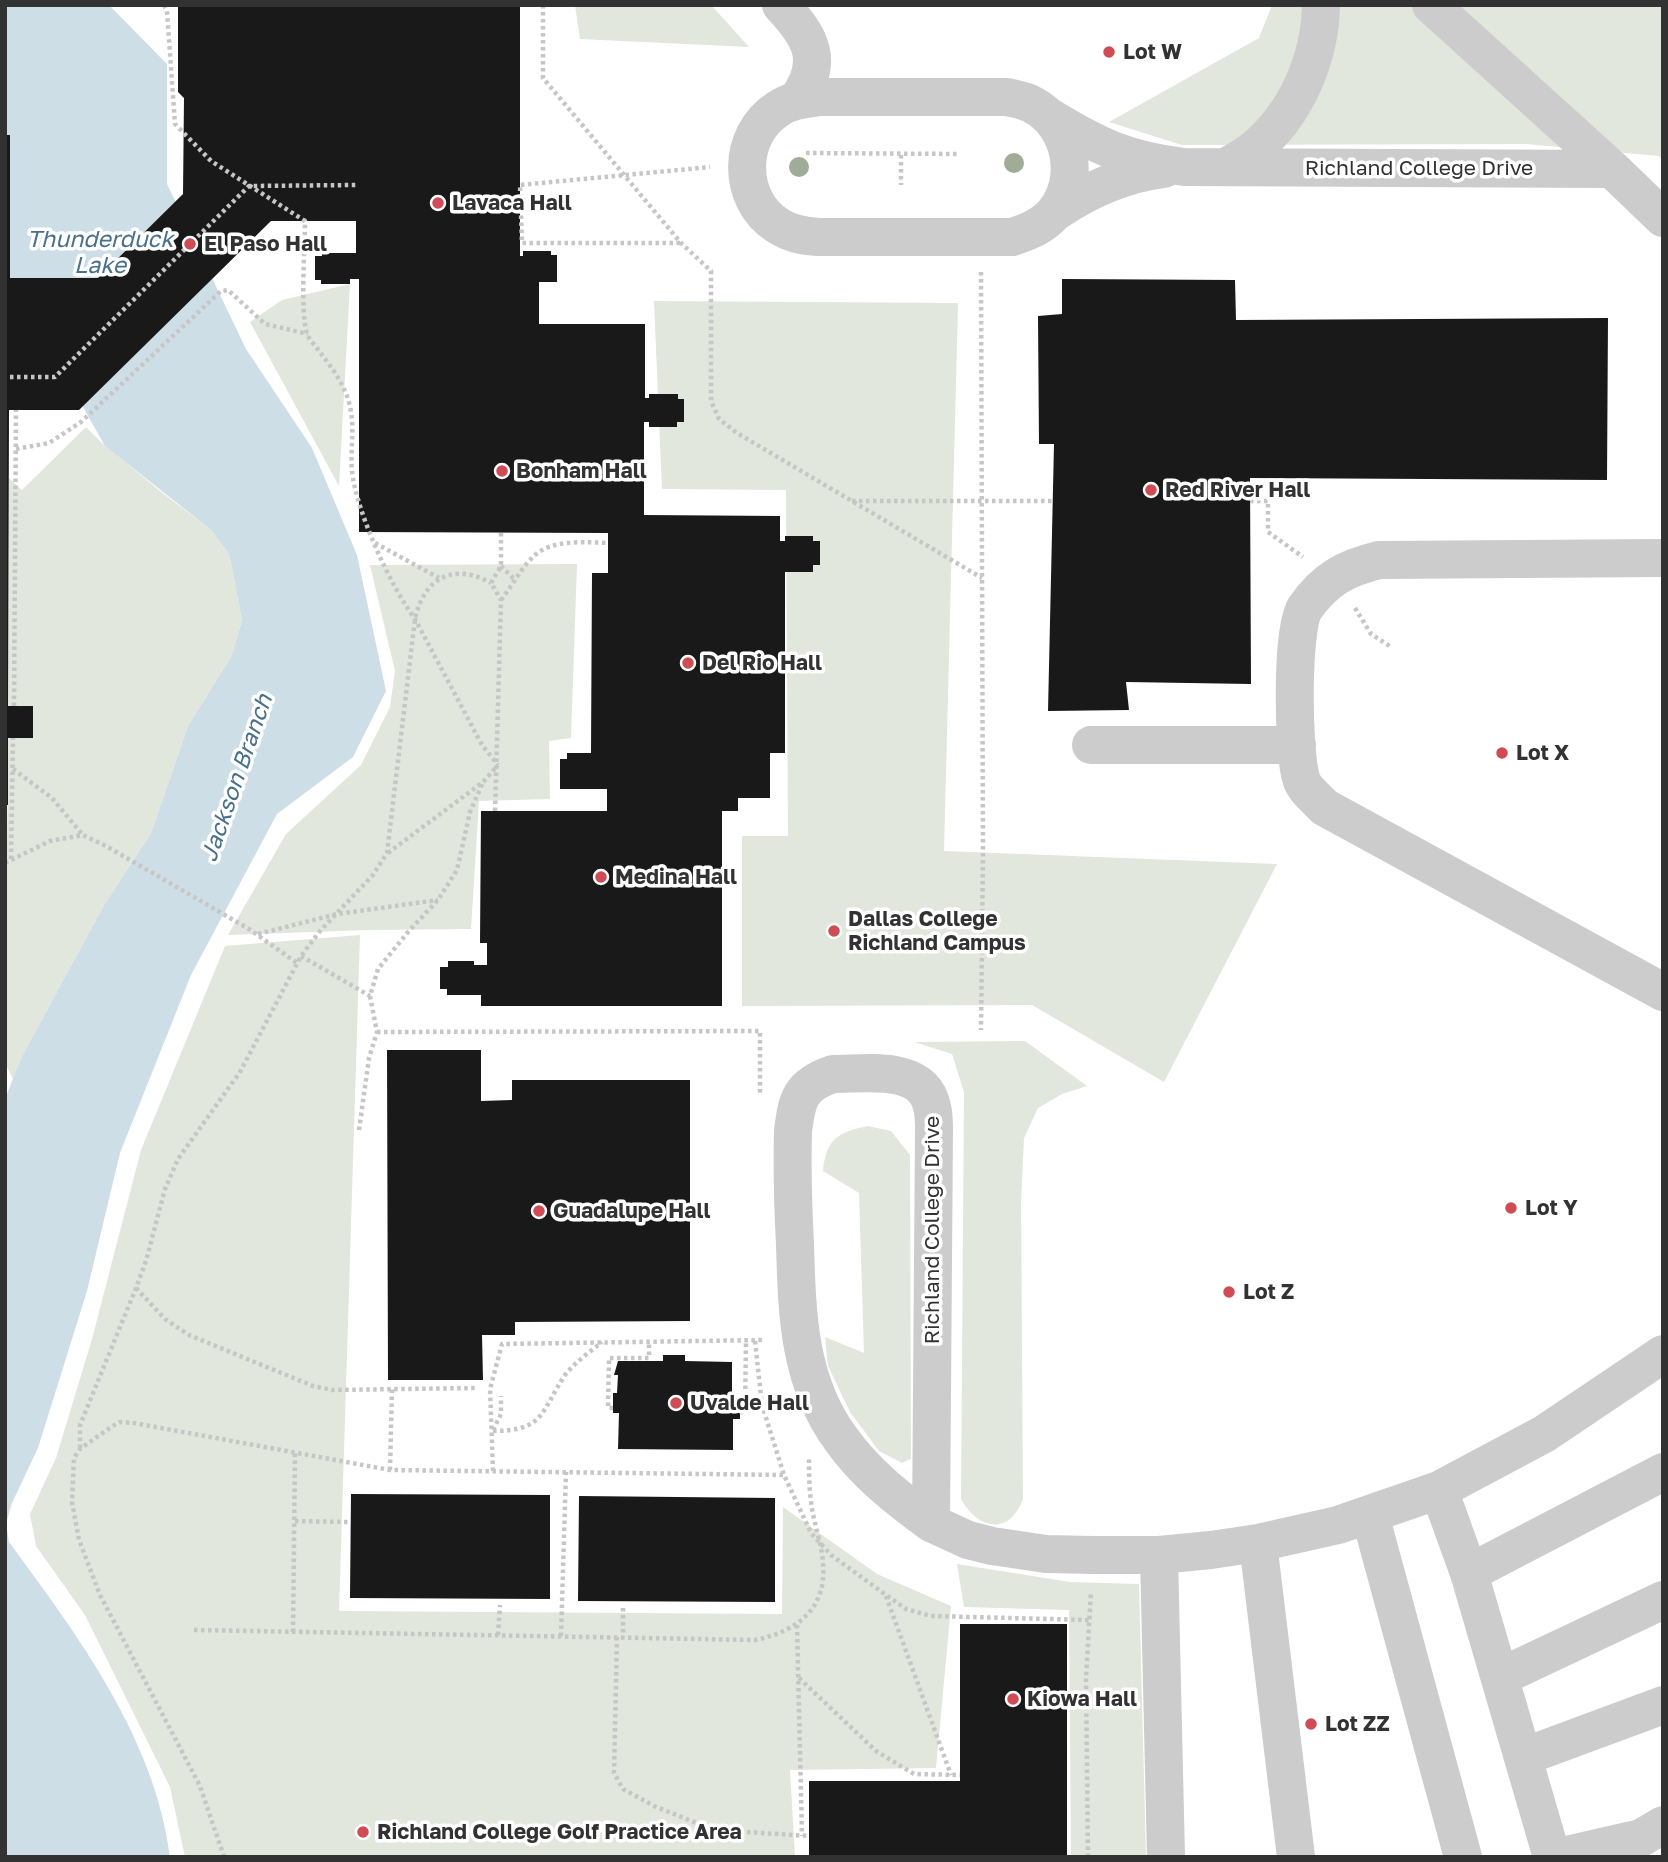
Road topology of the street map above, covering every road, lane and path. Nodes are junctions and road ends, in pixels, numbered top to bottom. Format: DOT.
graph roads {
  1 [pos="164,5"];
  2 [pos="542,5"];
  3 [pos="781,5"];
  4 [pos="1321,5"];
  5 [pos="1431,5"];
  6 [pos="797,100"];
  7 [pos="1048,116"];
  8 [pos="806,153"];
  9 [pos="959,154"];
  10 [pos="901,155"];
  11 [pos="746,167"];
  12 [pos="1184,167"];
  13 [pos="1227,167"];
  14 [pos="1612,169"];
  15 [pos="625,175"];
  16 [pos="901,185"];
  17 [pos="249,186"];
  18 [pos="356,186"];
  19 [pos="1054,213"];
  20 [pos="1663,218"];
  21 [pos="681,243"];
  22 [pos="981,271"];
  23 [pos="307,334"];
  24 [pos="10,377"];
  25 [pos="16,410"];
  26 [pos="16,449"];
  27 [pos="852,501"];
  28 [pos="980,501"];
  29 [pos="1053,501"];
  30 [pos="1250,501"];
  31 [pos="500,533"];
  32 [pos="608,542"];
  33 [pos="375,543"];
  34 [pos="1663,558"];
  35 [pos="1310,562"];
  36 [pos="500,566"];
  37 [pos="439,578"];
  38 [pos="982,578"];
  39 [pos="516,581"];
  40 [pos="491,583"];
  41 [pos="501,600"];
  42 [pos="1353,605"];
  43 [pos="415,619"];
  44 [pos="1391,647"];
  45 [pos="14,706"];
  46 [pos="13,738"];
  47 [pos="1091,745"];
  48 [pos="1297,745"];
  49 [pos="498,765"];
  50 [pos="13,769"];
  51 [pos="483,782"];
  52 [pos="495,811"];
  53 [pos="83,835"];
  54 [pos="387,853"];
  55 [pos="11,860"];
  56 [pos="5,863"];
  57 [pos="438,900"];
  58 [pos="337,915"];
  59 [pos="257,934"];
  60 [pos="301,956"];
  61 [pos="297,963"];
  62 [pos="1663,992"];
  63 [pos="370,996"];
  64 [pos="981,1030"];
  65 [pos="760,1031"];
  66 [pos="377,1032"];
  67 [pos="760,1069"];
  68 [pos="768,1070"];
  69 [pos="359,1130"];
  70 [pos="136,1288"];
  71 [pos="764,1340"];
  72 [pos="603,1341"];
  73 [pos="649,1341"];
  74 [pos="746,1341"];
  75 [pos="755,1341"];
  76 [pos="1663,1354"];
  77 [pos="391,1388"];
  78 [pos="477,1388"];
  79 [pos="501,1396"];
  80 [pos="612,1408"];
  81 [pos="740,1412"];
  82 [pos="493,1431"];
  83 [pos="80,1449"];
  84 [pos="295,1452"];
  85 [pos="810,1456"];
  86 [pos="390,1470"];
  87 [pos="493,1471"];
  88 [pos="566,1472"];
  89 [pos="1663,1472"];
  90 [pos="784,1475"];
  91 [pos="1439,1490"];
  92 [pos="1370,1515"];
  93 [pos="295,1521"];
  94 [pos="351,1522"];
  95 [pos="931,1523"];
  96 [pos="1258,1543"];
  97 [pos="821,1546"];
  98 [pos="1094,1555"];
  99 [pos="1159,1555"];
  100 [pos="1469,1573"];
  101 [pos="886,1595"];
  102 [pos="1663,1600"];
  103 [pos="500,1605"];
  104 [pos="623,1608"];
  105 [pos="1089,1619"];
  106 [pos="797,1625"];
  107 [pos="194,1630"];
  108 [pos="293,1632"];
  109 [pos="498,1635"];
  110 [pos="561,1636"];
  111 [pos="620,1637"];
  112 [pos="799,1677"];
  113 [pos="1500,1677"];
  114 [pos="1663,1705"];
  115 [pos="1523,1757"];
  116 [pos="951,1775"];
  117 [pos="960,1775"];
  118 [pos="1663,1825"];
  119 [pos="802,1836"];
  120 [pos="808,1836"];
  121 [pos="224,1857"];
  122 [pos="1088,1857"];
  123 [pos="1166,1857"];
  124 [pos="1296,1857"];
  125 [pos="1463,1857"];
  126 [pos="1552,1857"];
  127 [pos="1558,1857"];
  1 -- 17 [label="path"];
  2 -- 15 [label="path"];
  3 -- 6 [label="street"];
  4 -- 13 [label="street"];
  5 -- 14 [label="street"];
  6 -- 7 [label="street"];
  6 -- 11 [label="street"];
  7 -- 12 [label="street"];
  7 -- 19 [label="street"];
  8 -- 10 [label="path"];
  9 -- 10 [label="path"];
  10 -- 16 [label="path"];
  11 -- 15 [label="path"];
  11 -- 19 [label="street"];
  12 -- 13 [label="street, Richland College Drive"];
  12 -- 19 [label="street"];
  13 -- 14 [label="street, Richland College Drive"];
  14 -- 20 [label="street"];
  15 -- 21 [label="path"];
  15 -- 21 [label="path"];
  17 -- 18 [label="path, bridge"];
  17 -- 23 [label="path"];
  17 -- 24 [label="path, bridge"];
  21 -- 27 [label="path"];
  22 -- 28 [label="path"];
  23 -- 26 [label="path"];
  23 -- 33 [label="path"];
  25 -- 26 [label="path"];
  26 -- 45 [label="path"];
  27 -- 28 [label="path"];
  27 -- 38 [label="path"];
  28 -- 29 [label="path"];
  28 -- 38 [label="path"];
  30 -- 35 [label="path"];
  31 -- 36 [label="path"];
  32 -- 39 [label="path"];
  33 -- 37 [label="path"];
  33 -- 43 [label="path"];
  34 -- 48 [label="street"];
  36 -- 39 [label="path"];
  36 -- 40 [label="path"];
  37 -- 40 [label="path"];
  37 -- 43 [label="path"];
  38 -- 64 [label="path"];
  39 -- 41 [label="path"];
  40 -- 41 [label="path"];
  41 -- 49 [label="path"];
  42 -- 44 [label="path"];
  43 -- 49 [label="path"];
  43 -- 54 [label="path"];
  46 -- 50 [label="path"];
  47 -- 48 [label="street"];
  48 -- 62 [label="street"];
  49 -- 51 [label="path"];
  49 -- 52 [label="path"];
  50 -- 53 [label="path"];
  50 -- 55 [label="path"];
  51 -- 54 [label="path"];
  51 -- 57 [label="path"];
  53 -- 55 [label="path"];
  53 -- 59 [label="path"];
  54 -- 58 [label="path"];
  55 -- 56 [label="path"];
  57 -- 58 [label="path"];
  57 -- 63 [label="path"];
  58 -- 59 [label="path"];
  58 -- 60 [label="path"];
  59 -- 61 [label="path"];
  60 -- 61 [label="path"];
  60 -- 63 [label="path"];
  61 -- 70 [label="path"];
  63 -- 66 [label="path"];
  65 -- 66 [label="path"];
  66 -- 69 [label="path"];
  67 -- 68 [label="path"];
  70 -- 77 [label="path"];
  70 -- 83 [label="path"];
  71 -- 75 [label="path"];
  72 -- 73 [label="path"];
  72 -- 82 [label="path"];
  72 -- 82 [label="path"];
  73 -- 74 [label="path"];
  73 -- 80 [label="path"];
  74 -- 75 [label="path"];
  74 -- 81 [label="path"];
  75 -- 90 [label="path"];
  76 -- 91 [label="street, Richland College Drive"];
  77 -- 78 [label="path"];
  77 -- 86 [label="path"];
  79 -- 82 [label="path"];
  82 -- 87 [label="path"];
  83 -- 84 [label="path"];
  83 -- 121 [label="path"];
  84 -- 86 [label="path"];
  84 -- 93 [label="path"];
  85 -- 97 [label="path"];
  86 -- 87 [label="path"];
  87 -- 88 [label="path"];
  88 -- 90 [label="path"];
  88 -- 110 [label="path"];
  89 -- 100 [label="street"];
  90 -- 97 [label="path"];
  91 -- 92 [label="street, Richland College Drive"];
  91 -- 100 [label="street"];
  92 -- 96 [label="street, Richland College Drive"];
  92 -- 125 [label="street"];
  93 -- 94 [label="path"];
  93 -- 108 [label="path"];
  95 -- 95 [label="street, Richland College Drive"];
  95 -- 98 [label="street, Richland College Drive"];
  96 -- 99 [label="street, Richland College Drive"];
  96 -- 124 [label="street"];
  97 -- 101 [label="path"];
  97 -- 106 [label="path"];
  98 -- 99 [label="street, Richland College Drive"];
  98 -- 105 [label="path"];
  99 -- 123 [label="street"];
  100 -- 113 [label="street"];
  101 -- 105 [label="path"];
  101 -- 116 [label="path"];
  102 -- 113 [label="street"];
  103 -- 109 [label="path"];
  104 -- 111 [label="path"];
  105 -- 122 [label="path"];
  106 -- 111 [label="path"];
  106 -- 112 [label="path"];
  107 -- 108 [label="path"];
  108 -- 109 [label="path"];
  109 -- 110 [label="path"];
  110 -- 111 [label="path"];
  111 -- 119 [label="path"];
  112 -- 116 [label="path"];
  112 -- 119 [label="path"];
  113 -- 115 [label="street"];
  114 -- 115 [label="street"];
  115 -- 126 [label="street"];
  116 -- 117 [label="path"];
  118 -- 127 [label="street"];
  119 -- 120 [label="path"];
}
